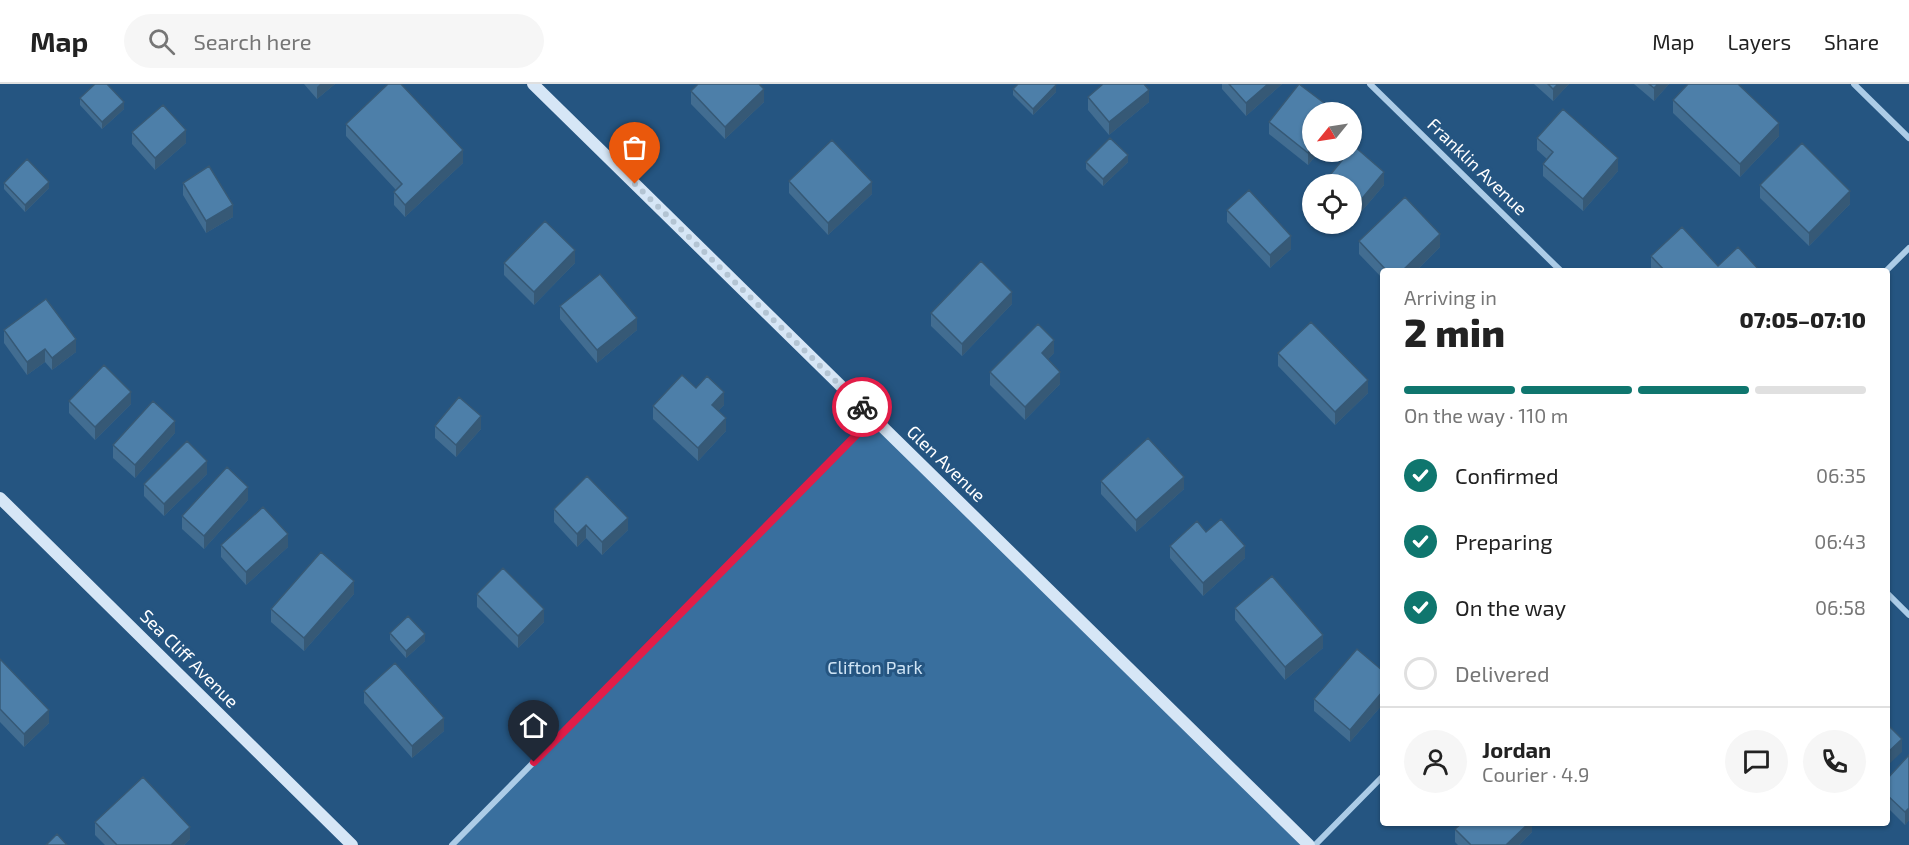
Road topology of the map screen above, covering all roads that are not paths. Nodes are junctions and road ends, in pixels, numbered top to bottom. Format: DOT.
graph roads {
  1 [pos="532,84"];
  2 [pos="1370,84"];
  3 [pos="1854,84"];
  4 [pos="1909,138"];
  5 [pos="1909,248"];
  6 [pos="1558,268"];
  7 [pos="1889,268"];
  8 [pos="873,418"];
  9 [pos="0,498"];
  10 [pos="1890,596"];
  11 [pos="1909,615"];
  12 [pos="1380,779"];
  13 [pos="352,845"];
  14 [pos="452,845"];
  15 [pos="1309,845"];
  16 [pos="1316,845"];
  1 -- 8 [label="street, Glen Avenue"];
  2 -- 6 [label="street, Franklin Avenue"];
  3 -- 4 [label="street"];
  5 -- 7 [label="street"];
  8 -- 14 [label="street"];
  8 -- 15 [label="street, Glen Avenue"];
  9 -- 13 [label="street, Sea Cliff Avenue"];
  10 -- 11 [label="street"];
  12 -- 16 [label="street"];
}
